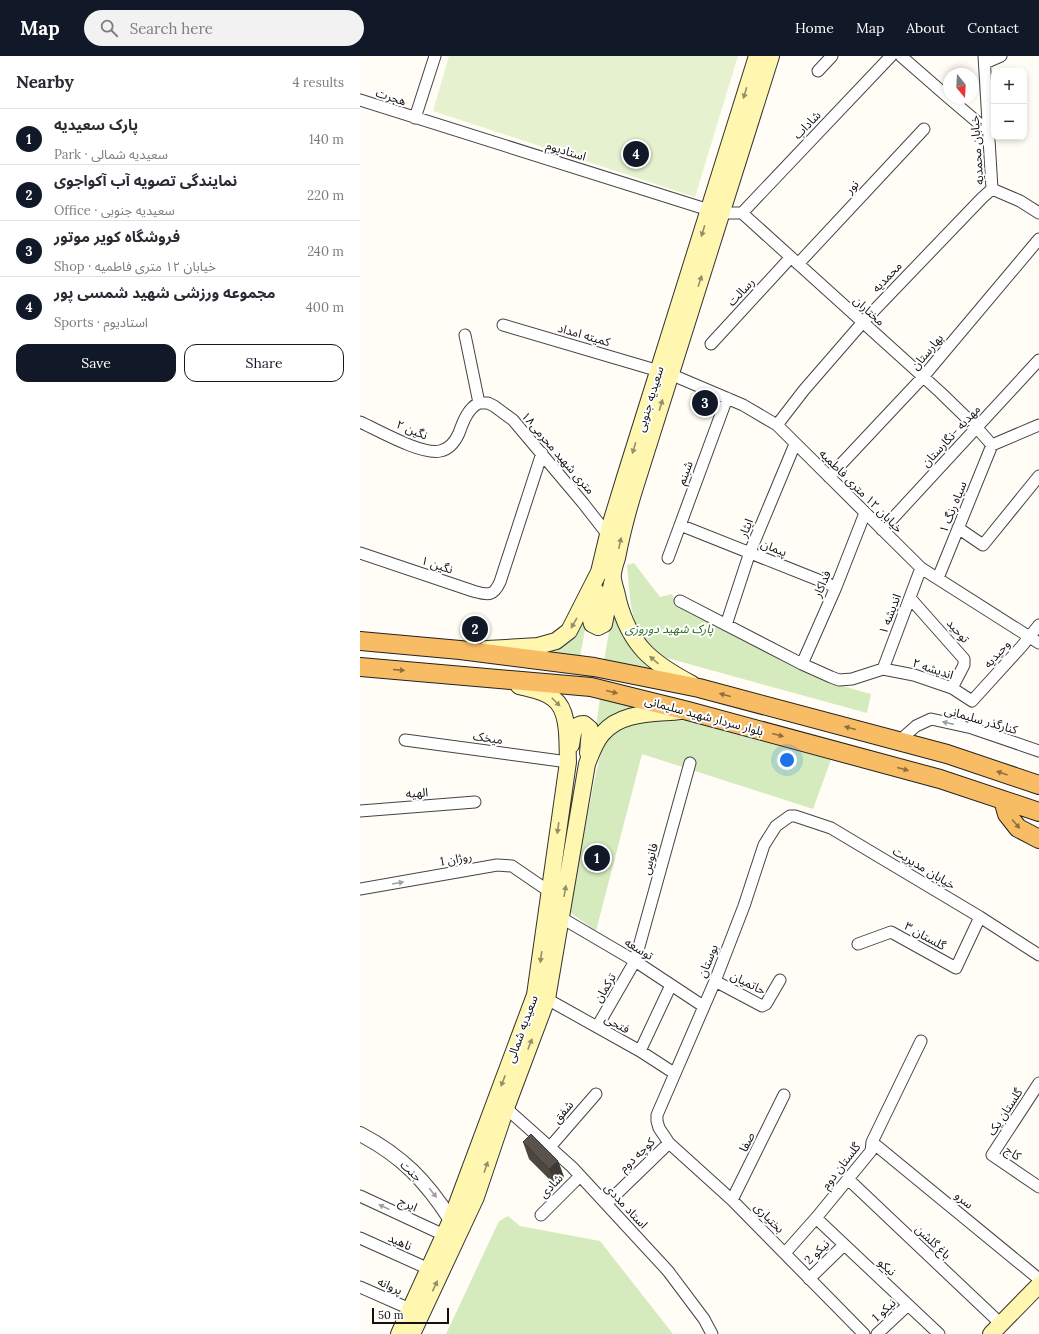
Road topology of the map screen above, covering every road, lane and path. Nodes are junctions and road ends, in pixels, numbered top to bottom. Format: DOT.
graph roads {
  1 [pos="435,56"];
  2 [pos="757,56"];
  3 [pos="770,56"];
  4 [pos="832,56"];
  5 [pos="892,56"];
  6 [pos="1002,56"];
  7 [pos="903,57"];
  8 [pos="984,60"];
  9 [pos="818,71"];
  10 [pos="943,93"];
  11 [pos="360,100"];
  12 [pos="956,104"];
  13 [pos="415,118"];
  14 [pos="924,129"];
  15 [pos="988,132"];
  16 [pos="992,189"];
  17 [pos="715,212"];
  18 [pos="742,212"];
  19 [pos="1039,213"];
  20 [pos="1039,239"];
  21 [pos="794,260"];
  22 [pos="862,322"];
  23 [pos="503,325"];
  24 [pos="465,335"];
  25 [pos="711,344"];
  26 [pos="1039,360"];
  27 [pos="664,373"];
  28 [pos="923,377"];
  29 [pos="727,398"];
  30 [pos="479,402"];
  31 [pos="360,422"];
  32 [pos="777,425"];
  33 [pos="1039,425"];
  34 [pos="977,428"];
  35 [pos="795,444"];
  36 [pos="992,445"];
  37 [pos="542,453"];
  38 [pos="1039,476"];
  39 [pos="829,478"];
  40 [pos="865,513"];
  41 [pos="680,526"];
  42 [pos="958,528"];
  43 [pos="882,530"];
  44 [pos="608,535"];
  45 [pos="750,552"];
  46 [pos="360,554"];
  47 [pos="668,558"];
  48 [pos="921,568"];
  49 [pos="606,575"];
  50 [pos="938,578"];
  51 [pos="836,587"];
  52 [pos="910,598"];
  53 [pos="680,601"];
  54 [pos="1039,624"];
  55 [pos="726,625"];
  56 [pos="1029,637"];
  57 [pos="360,641"];
  58 [pos="1039,643"];
  59 [pos="460,650"];
  60 [pos="802,664"];
  61 [pos="360,667"];
  62 [pos="883,669"];
  63 [pos="494,679"];
  64 [pos="699,688"];
  65 [pos="952,688"];
  66 [pos="972,701"];
  67 [pos="688,711"];
  68 [pos="405,740"];
  69 [pos="899,742"];
  70 [pos="1039,751"];
  71 [pos="568,762"];
  72 [pos="690,763"];
  73 [pos="587,764"];
  74 [pos="1039,785"];
  75 [pos="1003,800"];
  76 [pos="476,802"];
  77 [pos="360,810"];
  78 [pos="1039,812"];
  79 [pos="790,816"];
  80 [pos="1039,839"];
  81 [pos="360,889"];
  82 [pos="550,892"];
  83 [pos="560,917"];
  84 [pos="980,917"];
  85 [pos="858,944"];
  86 [pos="1039,955"];
  87 [pos="635,961"];
  88 [pos="780,980"];
  89 [pos="715,981"];
  90 [pos="671,985"];
  91 [pos="547,999"];
  92 [pos="703,1006"];
  93 [pos="597,1027"];
  94 [pos="921,1041"];
  95 [pos="640,1051"];
  96 [pos="674,1073"];
  97 [pos="1039,1083"];
  98 [pos="596,1094"];
  99 [pos="784,1095"];
  100 [pos="500,1106"];
  101 [pos="657,1121"];
  102 [pos="360,1134"];
  103 [pos="668,1142"];
  104 [pos="872,1142"];
  105 [pos="550,1148"];
  106 [pos="992,1155"];
  107 [pos="580,1176"];
  108 [pos="848,1180"];
  109 [pos="1039,1186"];
  110 [pos="360,1196"];
  111 [pos="732,1200"];
  112 [pos="606,1204"];
  113 [pos="541,1216"];
  114 [pos="816,1218"];
  115 [pos="451,1220"];
  116 [pos="444,1235"];
  117 [pos="360,1238"];
  118 [pos="844,1245"];
  119 [pos="785,1253"];
  120 [pos="429,1270"];
  121 [pos="808,1279"];
  122 [pos="1039,1280"];
  123 [pos="1039,1285"];
  124 [pos="360,1287"];
  125 [pos="908,1305"];
  126 [pos="410,1309"];
  127 [pos="996,1329"];
  128 [pos="399,1334"];
  129 [pos="412,1334"];
  130 [pos="712,1334"];
  131 [pos="864,1334"];
  132 [pos="877,1334"];
  133 [pos="939,1334"];
  1 -- 13 [label="street"];
  2 -- 17 [label="main road, سعیدیه جنوبی, one-way"];
  3 -- 17 [label="main road, سعیدیه جنوبی"];
  4 -- 9 [label="street"];
  5 -- 18 [label="street, شاداب"];
  6 -- 8 [label="street"];
  7 -- 10 [label="street"];
  8 -- 15 [label="street, خیابان محمدیه"];
  11 -- 13 [label="street, هجرت"];
  12 -- 15 [label="street"];
  13 -- 17 [label="street, استادیوم"];
  14 -- 21 [label="street, نور"];
  15 -- 16 [label="street, خیابان محمدیه"];
  16 -- 19 [label="street, خیابان محمدیه"];
  16 -- 22 [label="street, محمدیه"];
  17 -- 18 [label="street"];
  17 -- 27 [label="main road, سعیدیه جنوبی"];
  18 -- 21 [label="street, مختاران"];
  20 -- 28 [label="street, بهارستان"];
  21 -- 22 [label="street, مختاران"];
  21 -- 25 [label="street, رسالت"];
  22 -- 28 [label="street, مختاران"];
  22 -- 32 [label="street, محمدیه"];
  23 -- 27 [label="street, کمیته امداد"];
  24 -- 30 [label="street"];
  26 -- 34 [label="street, مهدیه -نگارستان"];
  27 -- 29 [label="street, خیابان ۱۲ متری فاطمیه"];
  27 -- 44 [label="main road, سعیدیه جنوبی, one-way"];
  49 -- 27 [label="main road, سعیدیه جنوبی, one-way"];
  28 -- 34 [label="street, مختاران"];
  28 -- 39 [label="street, بهارستان"];
  29 -- 32 [label="street, خیابان ۱۲ متری فاطمیه"];
  29 -- 41 [label="street, شبنم"];
  30 -- 31 [label="street, نگین ۲"];
  30 -- 37 [label="street, ۱۸متری شهید محرمی"];
  32 -- 35 [label="street, خیابان ۱۲ متری فاطمیه"];
  33 -- 36 [label="street"];
  34 -- 36 [label="street, مختاران"];
  34 -- 43 [label="street, مهدیه -نگارستان"];
  35 -- 39 [label="street, خیابان ۱۲ متری فاطمیه"];
  35 -- 45 [label="street, ایثار"];
  36 -- 42 [label="street, سیاه رنگ ۱"];
  37 -- 44 [label="street, ۱۸متری شهید محرمی"];
  37 -- 46 [label="street, نگین ۱"];
  38 -- 42 [label="street"];
  39 -- 40 [label="street, خیابان ۱۲ متری فاطمیه"];
  40 -- 43 [label="street, خیابان ۱۲ متری فاطمیه"];
  40 -- 51 [label="street, فداکار"];
  41 -- 45 [label="street, پیمان"];
  41 -- 47 [label="street, شبنم"];
  42 -- 50 [label="street, سیاه رنگ ۱"];
  43 -- 48 [label="street, خیابان ۱۲ متری فاطمیه"];
  44 -- 49 [label="main road, سعیدیه جنوبی"];
  45 -- 51 [label="street, پیمان"];
  45 -- 55 [label="street, ایثار"];
  48 -- 50 [label="street, خیابان ۱۲ متری فاطمیه"];
  48 -- 52 [label="street, اندیشه ۱"];
  49 -- 59 [label="main road, سعیدیه جنوبی, one-way"];
  64 -- 49 [label="main road, سعیدیه جنوبی, one-way"];
  50 -- 56 [label="street, خیابان ۱۲ متری فاطمیه"];
  51 -- 60 [label="street, فداکار"];
  52 -- 62 [label="street, اندیشه ۱"];
  52 -- 65 [label="street, توحید"];
  53 -- 55 [label="street"];
  54 -- 56 [label="street, وحیدیه"];
  55 -- 60 [label="street"];
  56 -- 58 [label="street, خیابان ۱۲ متری فاطمیه"];
  56 -- 66 [label="street, وحیدیه"];
  57 -- 59 [label="highway, بلوار سردار شهید سلیمانی"];
  59 -- 64 [label="highway, بلوار سردار شهید سلیمانی"];
  60 -- 62 [label="street"];
  61 -- 63 [label="highway, بلوار سردار شهید سلیمانی, one-way"];
  62 -- 65 [label="street, اندیشه ۲"];
  63 -- 67 [label="highway, بلوار سردار شهید سلیمانی, one-way"];
  63 -- 71 [label="main road, سعیدیه شمالی, one-way"];
  69 -- 64 [label="highway, بلوار سردار شهید سلیمانی, one-way"];
  65 -- 66 [label="street, اندیشه ۲"];
  67 -- 73 [label="main road, سعیدیه شمالی"];
  67 -- 75 [label="highway, بلوار سردار شهید سلیمانی, one-way"];
  68 -- 71 [label="street, میخک"];
  70 -- 69 [label="street, کنارگذر سلیمانی, one-way"];
  74 -- 69 [label="highway, بلوار سردار شهید سلیمانی, one-way"];
  71 -- 73 [label="main road"];
  71 -- 82 [label="main road, سعیدیه شمالی, one-way"];
  72 -- 87 [label="street, فانوس"];
  83 -- 73 [label="main road, سعیدیه شمالی, one-way"];
  75 -- 78 [label="highway, بلوار سردار شهید سلیمانی"];
  75 -- 80 [label="highway, one-way"];
  76 -- 77 [label="street, الهیه"];
  79 -- 84 [label="street, خیابان مدیریت"];
  79 -- 89 [label="street, بوستان"];
  81 -- 82 [label="street, روژان 1, one-way"];
  82 -- 100 [label="main road, سعیدیه شمالی, one-way"];
  83 -- 87 [label="street, توسعه"];
  83 -- 91 [label="main road, سعیدیه شمالی"];
  84 -- 85 [label="street, گلستان ۳"];
  84 -- 86 [label="street, خیابان مدیریت"];
  87 -- 90 [label="street, توسعه"];
  87 -- 93 [label="street, ترکمان"];
  88 -- 89 [label="street, حاتمیان"];
  89 -- 92 [label="street, بوستان"];
  90 -- 92 [label="street, توسعه"];
  90 -- 95 [label="street"];
  91 -- 93 [label="street, فتحی"];
  100 -- 91 [label="main road, سعیدیه شمالی, one-way"];
  92 -- 96 [label="street, بوستان"];
  93 -- 95 [label="street, فتحی"];
  94 -- 104 [label="street, گلستان دوم"];
  95 -- 96 [label="street, فتحی"];
  96 -- 101 [label="street, بوستان"];
  97 -- 106 [label="street, گلستان یک"];
  98 -- 105 [label="street, شفق"];
  99 -- 111 [label="street, صفا"];
  100 -- 105 [label="street, استاد مددی"];
  100 -- 115 [label="main road, سعیدیه شمالی"];
  129 -- 100 [label="main road, سعیدیه شمالی, one-way"];
  101 -- 103 [label="street, بختیاری"];
  102 -- 115 [label="street, جنت, one-way"];
  103 -- 111 [label="street, بختیاری"];
  103 -- 112 [label="street, کوچه دوم"];
  104 -- 108 [label="street, گلستان دوم"];
  104 -- 122 [label="street, سرو"];
  105 -- 107 [label="street, استاد مددی"];
  106 -- 109 [label="street, کاج"];
  107 -- 112 [label="street, استاد مددی"];
  107 -- 113 [label="street, شادی"];
  108 -- 114 [label="street, گلستان دوم"];
  108 -- 127 [label="street, باغ گلشن"];
  116 -- 110 [label="street, ایرج, one-way"];
  111 -- 119 [label="street, بختیاری"];
  112 -- 130 [label="street, استاد مددی"];
  114 -- 118 [label="street, نیکو"];
  114 -- 119 [label="street, گلستان دوم"];
  115 -- 116 [label="main road, سعیدیه شمالی"];
  116 -- 120 [label="main road, سعیدیه شمالی"];
  117 -- 120 [label="street, ناهید"];
  118 -- 121 [label="street, نیکو 2"];
  118 -- 125 [label="street, نیکو"];
  119 -- 121 [label="street, بختیاری"];
  120 -- 126 [label="main road, سعیدیه شمالی"];
  121 -- 131 [label="street, بختیاری"];
  123 -- 127 [label="main road"];
  124 -- 126 [label="street, پروانه"];
  125 -- 132 [label="street, نیکو 1"];
  125 -- 133 [label="street, نیکو"];
  126 -- 128 [label="main road, سعیدیه شمالی"];
}
